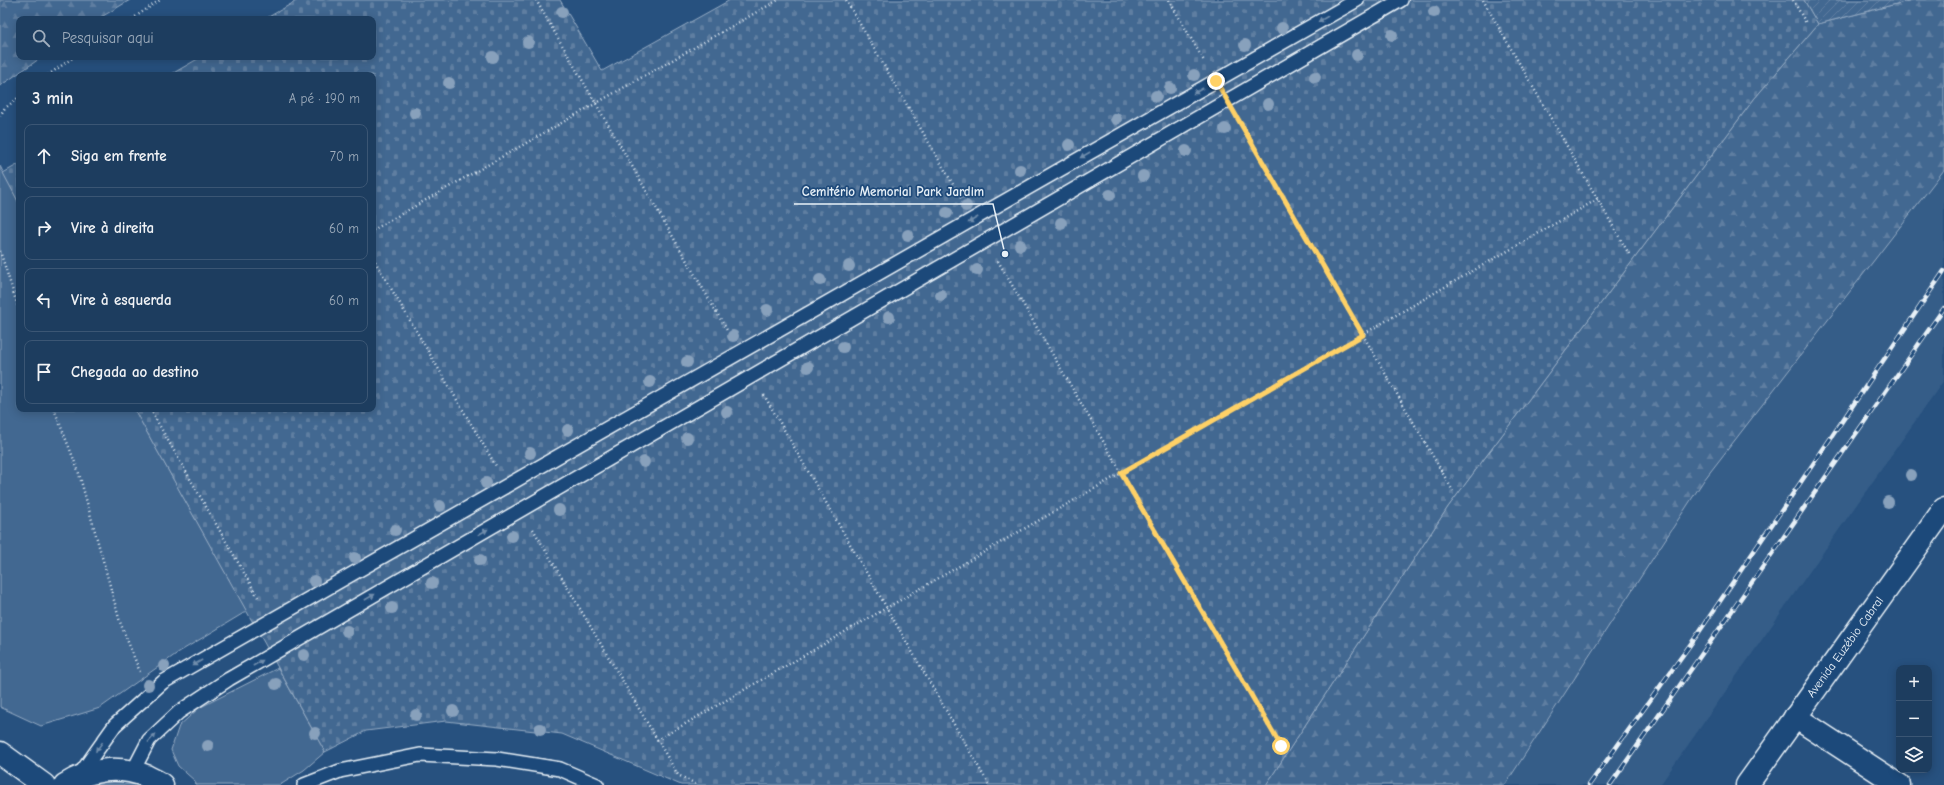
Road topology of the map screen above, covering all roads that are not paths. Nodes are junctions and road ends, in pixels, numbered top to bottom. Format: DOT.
graph roads {
  1 [pos="1357,0"];
  2 [pos="1401,0"];
  3 [pos="1944,509"];
  4 [pos="1795,717"];
  5 [pos="0,753"];
  6 [pos="133,771"];
  7 [pos="71,781"];
  8 [pos="44,785"];
  9 [pos="162,785"];
  10 [pos="304,785"];
  11 [pos="597,785"];
  12 [pos="1747,785"];
  13 [pos="1899,785"];
  1 -- 7 [label="lane, one-way"];
  6 -- 2 [label="lane, one-way"];
  3 -- 4 [label="main road, Avenida Euzébio Cabral"];
  4 -- 12 [label="main road, Avenida Euzébio Cabral"];
  4 -- 13 [label="main road"];
  5 -- 8 [label="main road"];
  6 -- 7 [label="main road"];
  6 -- 9 [label="main road"];
  10 -- 11 [label="lane"];
}
